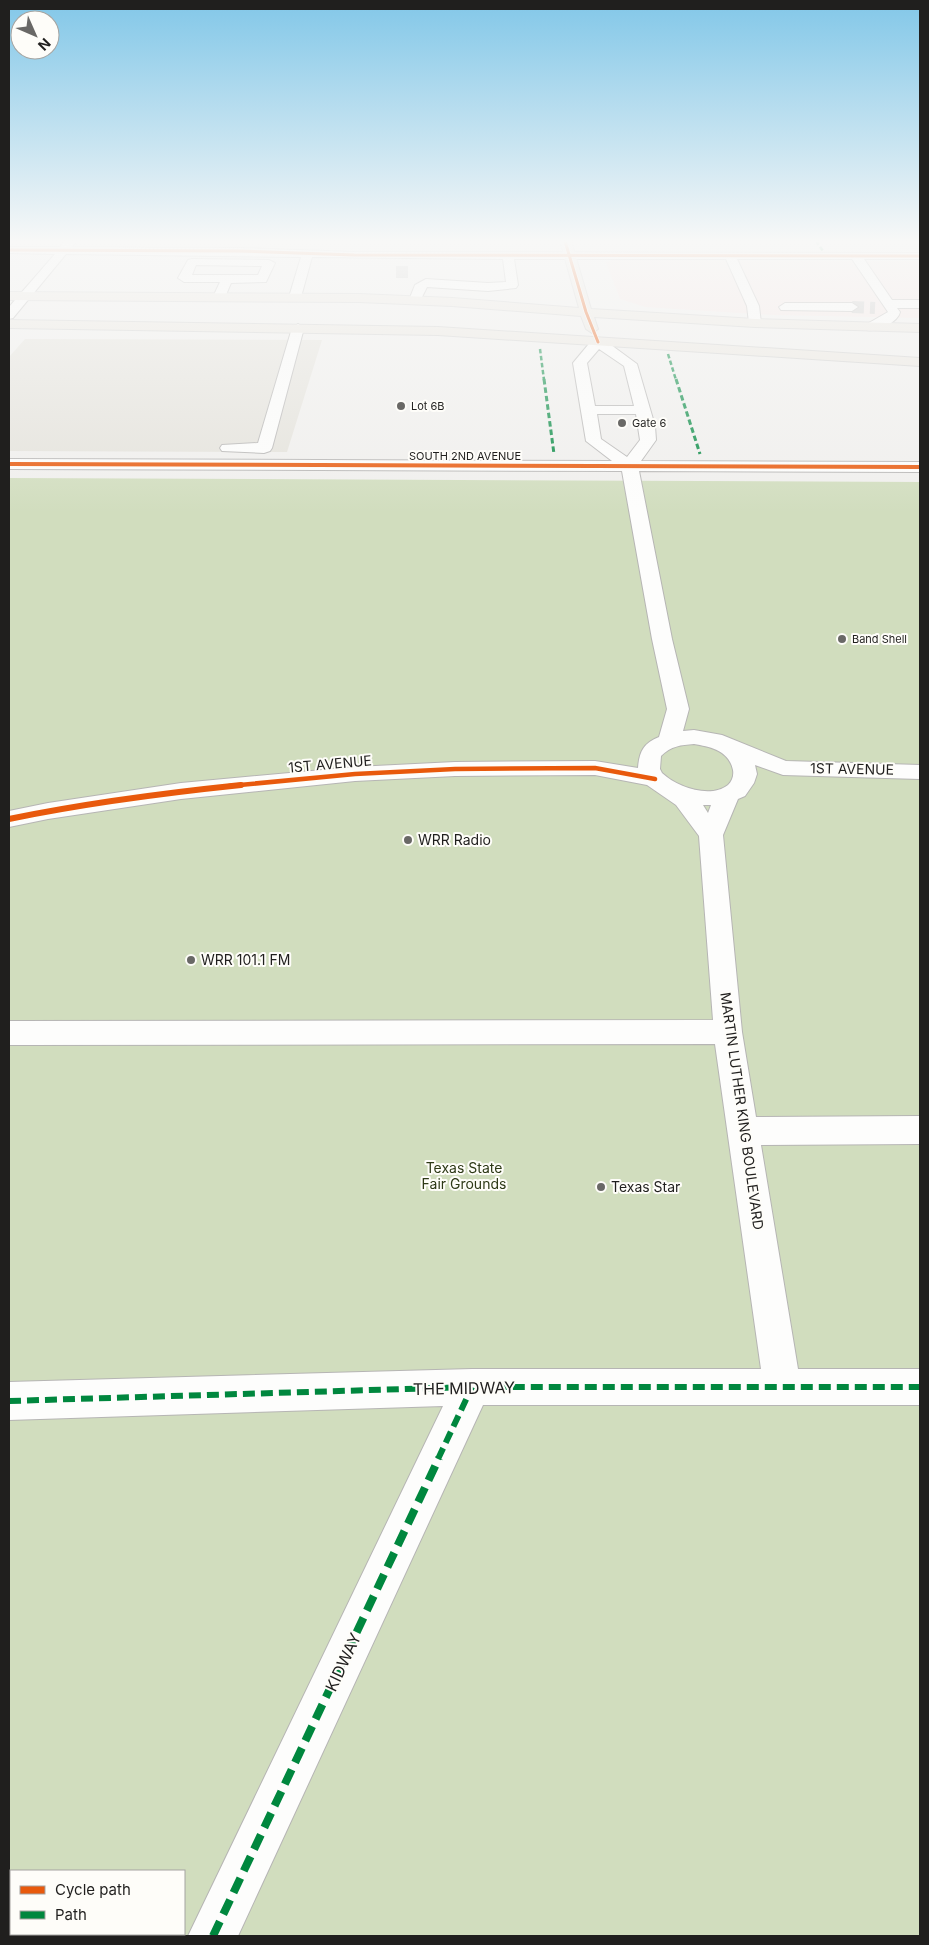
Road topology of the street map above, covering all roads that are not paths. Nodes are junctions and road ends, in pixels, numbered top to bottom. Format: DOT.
graph roads {
  1 [pos="297,332"];
  2 [pos="449,332"];
  3 [pos="594,332"];
  4 [pos="598,342"];
  5 [pos="920,362"];
  6 [pos="588,410"];
  7 [pos="642,410"];
  8 [pos="217,448"];
  9 [pos="9,449"];
  10 [pos="61,449"];
  11 [pos="9,464"];
  12 [pos="630,466"];
  13 [pos="920,467"];
  14 [pos="678,709"];
  15 [pos="662,745"];
  16 [pos="724,745"];
  17 [pos="595,768"];
  18 [pos="783,768"];
  19 [pos="920,772"];
  20 [pos="655,779"];
  21 [pos="734,791"];
  22 [pos="680,795"];
  23 [pos="9,819"];
  24 [pos="711,834"];
  25 [pos="728,1032"];
  26 [pos="9,1033"];
  27 [pos="920,1130"];
  28 [pos="744,1131"];
  29 [pos="782,1386"];
  30 [pos="472,1387"];
  31 [pos="919,1388"];
  32 [pos="9,1401"];
  33 [pos="213,1936"];
  1 -- 8 [label="street"];
  2 -- 4 [label="main road"];
  3 -- 4 [label="main road"];
  4 -- 5 [label="main road"];
  4 -- 6 [label="street"];
  4 -- 7 [label="street"];
  6 -- 7 [label="street"];
  6 -- 12 [label="street"];
  7 -- 12 [label="street"];
  9 -- 10 [label="street"];
  11 -- 12 [label="street, SOUTH 2ND AVENUE"];
  12 -- 13 [label="street, SOUTH 2ND AVENUE"];
  12 -- 14 [label="street"];
  14 -- 15 [label="street"];
  14 -- 16 [label="street"];
  15 -- 16 [label="street"];
  15 -- 17 [label="street, 1ST AVENUE"];
  15 -- 20 [label="street"];
  16 -- 18 [label="street, 1ST AVENUE"];
  16 -- 21 [label="street"];
  17 -- 20 [label="street, 1ST AVENUE"];
  17 -- 23 [label="street, 1ST AVENUE"];
  18 -- 19 [label="street, 1ST AVENUE"];
  18 -- 21 [label="street, 1ST AVENUE"];
  20 -- 22 [label="street"];
  21 -- 22 [label="street"];
  21 -- 24 [label="street, MARTIN LUTHER KING BOULEVARD"];
  22 -- 24 [label="street"];
  24 -- 25 [label="street, MARTIN LUTHER KING BOULEVARD"];
  25 -- 26 [label="street"];
  25 -- 28 [label="street, MARTIN LUTHER KING BOULEVARD"];
  27 -- 28 [label="street"];
  28 -- 29 [label="street, MARTIN LUTHER KING BOULEVARD"];
  29 -- 30 [label="street, THE MIDWAY"];
  29 -- 31 [label="street, THE MIDWAY"];
  30 -- 32 [label="street, THE MIDWAY"];
  30 -- 33 [label="street, KIDWAY"];
}
